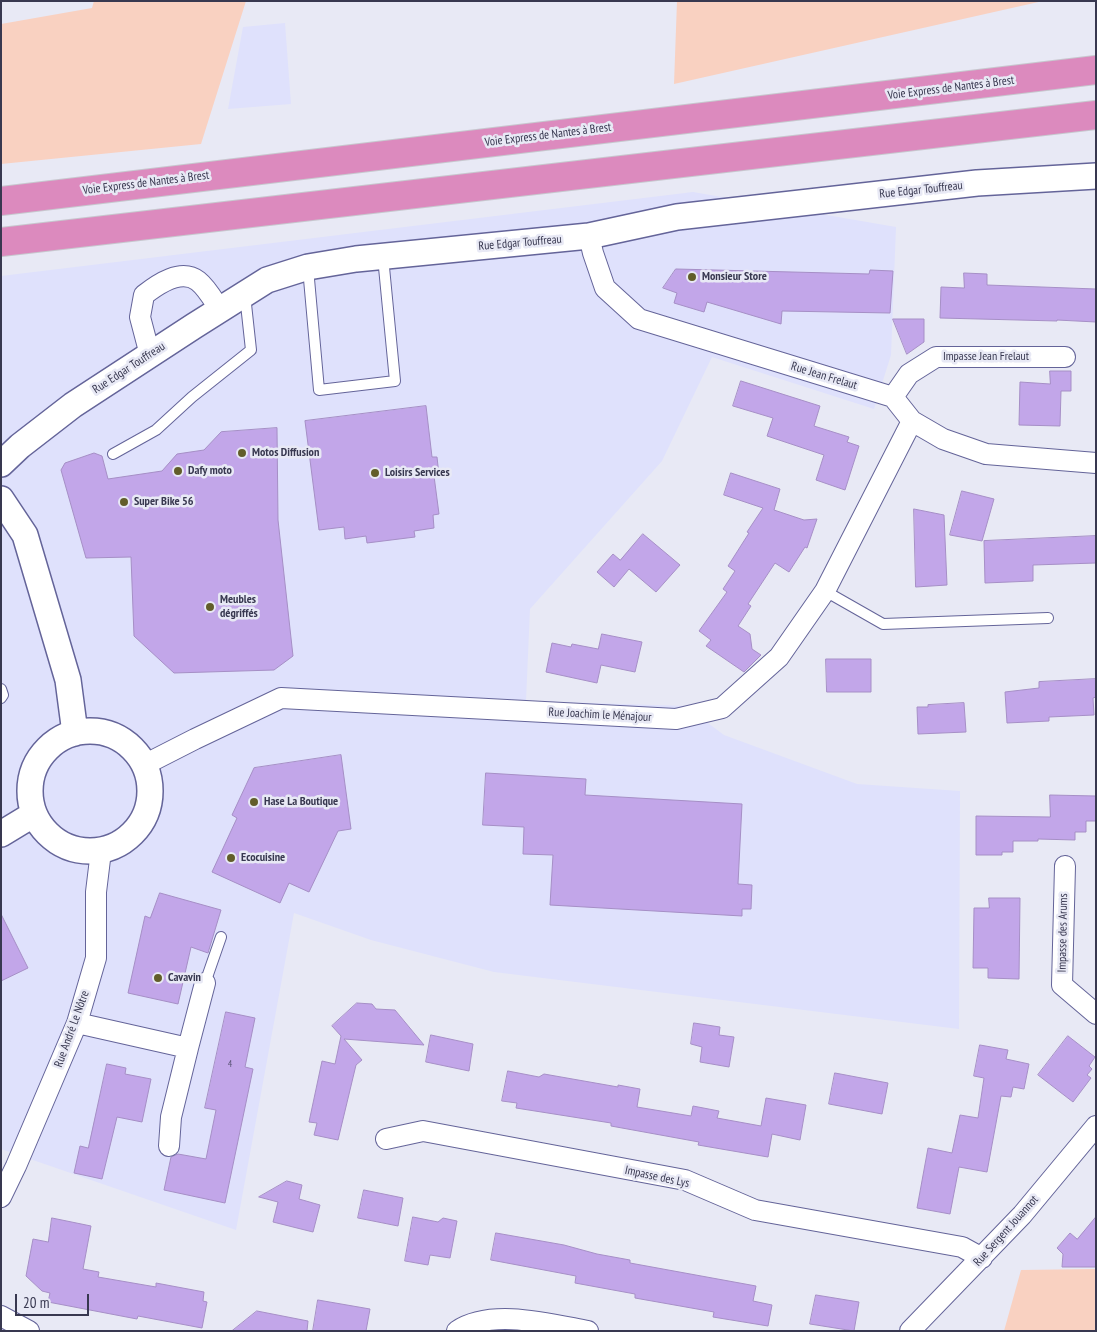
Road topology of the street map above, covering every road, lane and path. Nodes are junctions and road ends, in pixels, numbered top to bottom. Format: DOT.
graph roads {
  1 [pos="1096,70"];
  2 [pos="1096,115"];
  3 [pos="1096,176"];
  4 [pos="1,202"];
  5 [pos="589,236"];
  6 [pos="1,242"];
  7 [pos="382,256"];
  8 [pos="308,267"];
  9 [pos="245,294"];
  10 [pos="220,310"];
  11 [pos="150,355"];
  12 [pos="1065,357"];
  13 [pos="893,397"];
  14 [pos="912,421"];
  15 [pos="113,454"];
  16 [pos="1096,463"];
  17 [pos="1,464"];
  18 [pos="1,499"];
  19 [pos="824,591"];
  20 [pos="1048,618"];
  21 [pos="1,689"];
  22 [pos="1,698"];
  23 [pos="75,733"];
  24 [pos="144,765"];
  25 [pos="34,814"];
  26 [pos="1,834"];
  27 [pos="101,851"];
  28 [pos="1065,866"];
  29 [pos="221,937"];
  30 [pos="205,983"];
  31 [pos="1096,1014"];
  32 [pos="77,1022"];
  33 [pos="188,1048"];
  34 [pos="1096,1126"];
  35 [pos="386,1139"];
  36 [pos="169,1146"];
  37 [pos="1,1197"];
  38 [pos="982,1258"];
  39 [pos="1,1316"];
  40 [pos="30,1331"];
  41 [pos="457,1331"];
  42 [pos="588,1331"];
  43 [pos="910,1331"];
  1 -- 4 [label="highway, Voie Express de Nantes à Brest"];
  2 -- 6 [label="highway"];
  3 -- 5 [label="street, Rue Edgar Touffreau"];
  5 -- 7 [label="street, Rue Edgar Touffreau"];
  5 -- 13 [label="street, Rue Jean Frelaut"];
  7 -- 8 [label="street, Rue Edgar Touffreau"];
  7 -- 8 [label="lane"];
  8 -- 9 [label="street, Rue Edgar Touffreau"];
  9 -- 10 [label="street, Rue Edgar Touffreau"];
  9 -- 15 [label="lane"];
  10 -- 11 [label="street, Rue Edgar Touffreau"];
  10 -- 11 [label="street"];
  11 -- 17 [label="street, Rue Edgar Touffreau"];
  12 -- 13 [label="street, Impasse Jean Frelaut"];
  13 -- 14 [label="street"];
  14 -- 16 [label="street"];
  14 -- 19 [label="street, Rue Joachim le Ménajour"];
  18 -- 23 [label="street"];
  19 -- 20 [label="lane"];
  19 -- 24 [label="street, Rue Joachim le Ménajour"];
  21 -- 22 [label="lane"];
  23 -- 24 [label="street"];
  23 -- 25 [label="street"];
  24 -- 27 [label="street"];
  25 -- 26 [label="street"];
  25 -- 27 [label="street"];
  27 -- 32 [label="street, Rue André Le Nôtre"];
  28 -- 31 [label="street, Impasse des Arums"];
  29 -- 30 [label="lane"];
  30 -- 33 [label="street"];
  32 -- 33 [label="street"];
  32 -- 37 [label="street, Rue André Le Nôtre"];
  33 -- 36 [label="street"];
  34 -- 38 [label="street, Rue Sergent Jouannot"];
  35 -- 38 [label="street, Impasse des Lys"];
  38 -- 43 [label="street, Rue Sergent Jouannot"];
  39 -- 40 [label="street"];
  41 -- 42 [label="street"];
}
